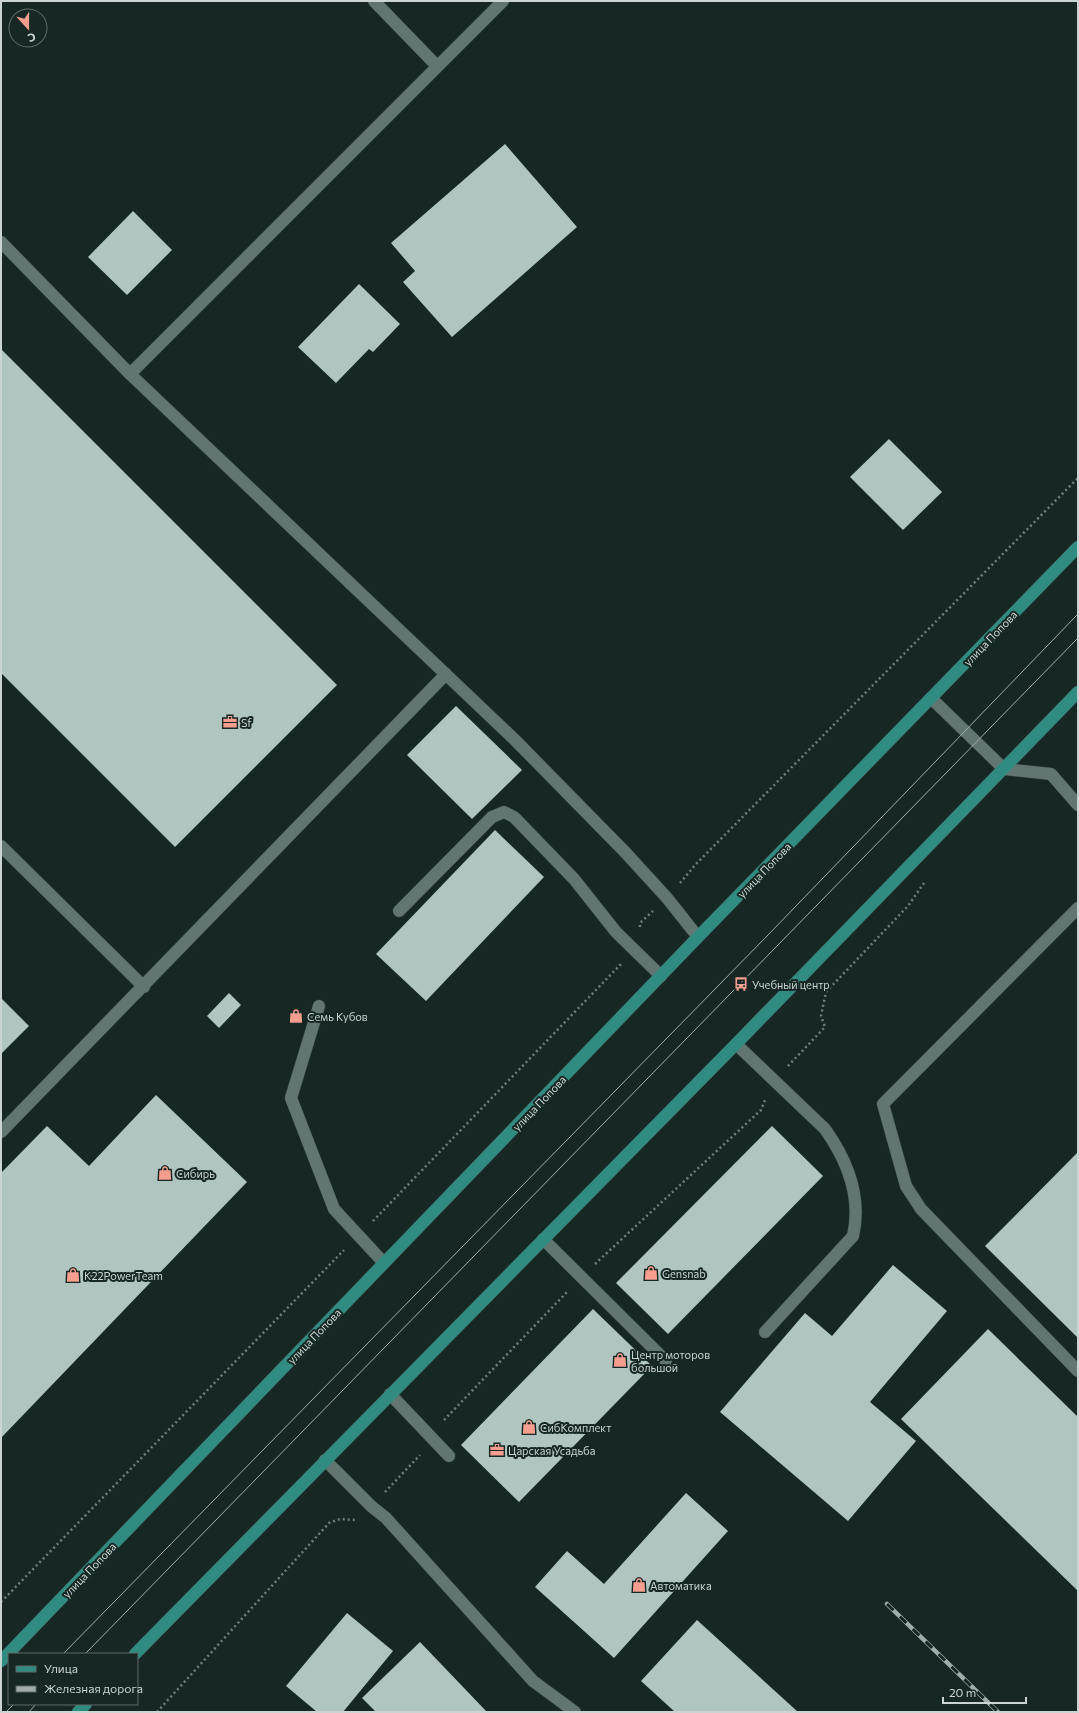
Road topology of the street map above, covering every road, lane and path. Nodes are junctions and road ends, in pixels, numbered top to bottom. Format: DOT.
graph roads {
  1 [pos="374,1"];
  2 [pos="503,1"];
  3 [pos="437,66"];
  4 [pos="1,242"];
  5 [pos="130,374"];
  6 [pos="1078,478"];
  7 [pos="1078,547"];
  8 [pos="446,674"];
  9 [pos="1078,692"];
  10 [pos="931,698"];
  11 [pos="1004,768"];
  12 [pos="1078,805"];
  13 [pos="1,846"];
  14 [pos="667,898"];
  15 [pos="1078,908"];
  16 [pos="399,911"];
  17 [pos="698,937"];
  18 [pos="634,950"];
  19 [pos="661,976"];
  20 [pos="144,987"];
  21 [pos="319,1006"];
  22 [pos="736,1044"];
  23 [pos="1,1132"];
  24 [pos="359,1235"];
  25 [pos="543,1239"];
  26 [pos="384,1264"];
  27 [pos="765,1332"];
  28 [pos="666,1361"];
  29 [pos="1078,1371"];
  30 [pos="390,1394"];
  31 [pos="449,1456"];
  32 [pos="325,1460"];
  33 [pos="1,1602"];
  34 [pos="9,1653"];
  35 [pos="136,1653"];
  36 [pos="8,1654"];
  37 [pos="1,1661"];
  38 [pos="575,1712"];
  1 -- 3 [label="street"];
  2 -- 3 [label="street"];
  3 -- 5 [label="street"];
  4 -- 5 [label="street"];
  5 -- 8 [label="street"];
  6 -- 14 [label="path"];
  7 -- 10 [label="main road, улица Попова"];
  8 -- 14 [label="street"];
  8 -- 20 [label="street"];
  9 -- 11 [label="main road"];
  10 -- 11 [label="street"];
  10 -- 17 [label="main road, улица Попова"];
  11 -- 12 [label="street"];
  11 -- 22 [label="main road"];
  13 -- 20 [label="street"];
  14 -- 17 [label="street"];
  14 -- 18 [label="path"];
  15 -- 29 [label="street"];
  16 -- 18 [label="street"];
  17 -- 19 [label="main road, улица Попова"];
  18 -- 19 [label="street"];
  18 -- 24 [label="path"];
  19 -- 26 [label="main road, улица Попова"];
  20 -- 23 [label="street"];
  21 -- 24 [label="street"];
  22 -- 25 [label="main road"];
  22 -- 27 [label="street"];
  24 -- 26 [label="street"];
  24 -- 33 [label="path"];
  25 -- 28 [label="street"];
  25 -- 30 [label="main road"];
  26 -- 34 [label="main road, улица Попова"];
  30 -- 31 [label="street"];
  30 -- 32 [label="main road"];
  32 -- 35 [label="main road"];
  32 -- 38 [label="street"];
  36 -- 37 [label="main road, улица Попова"];
}
